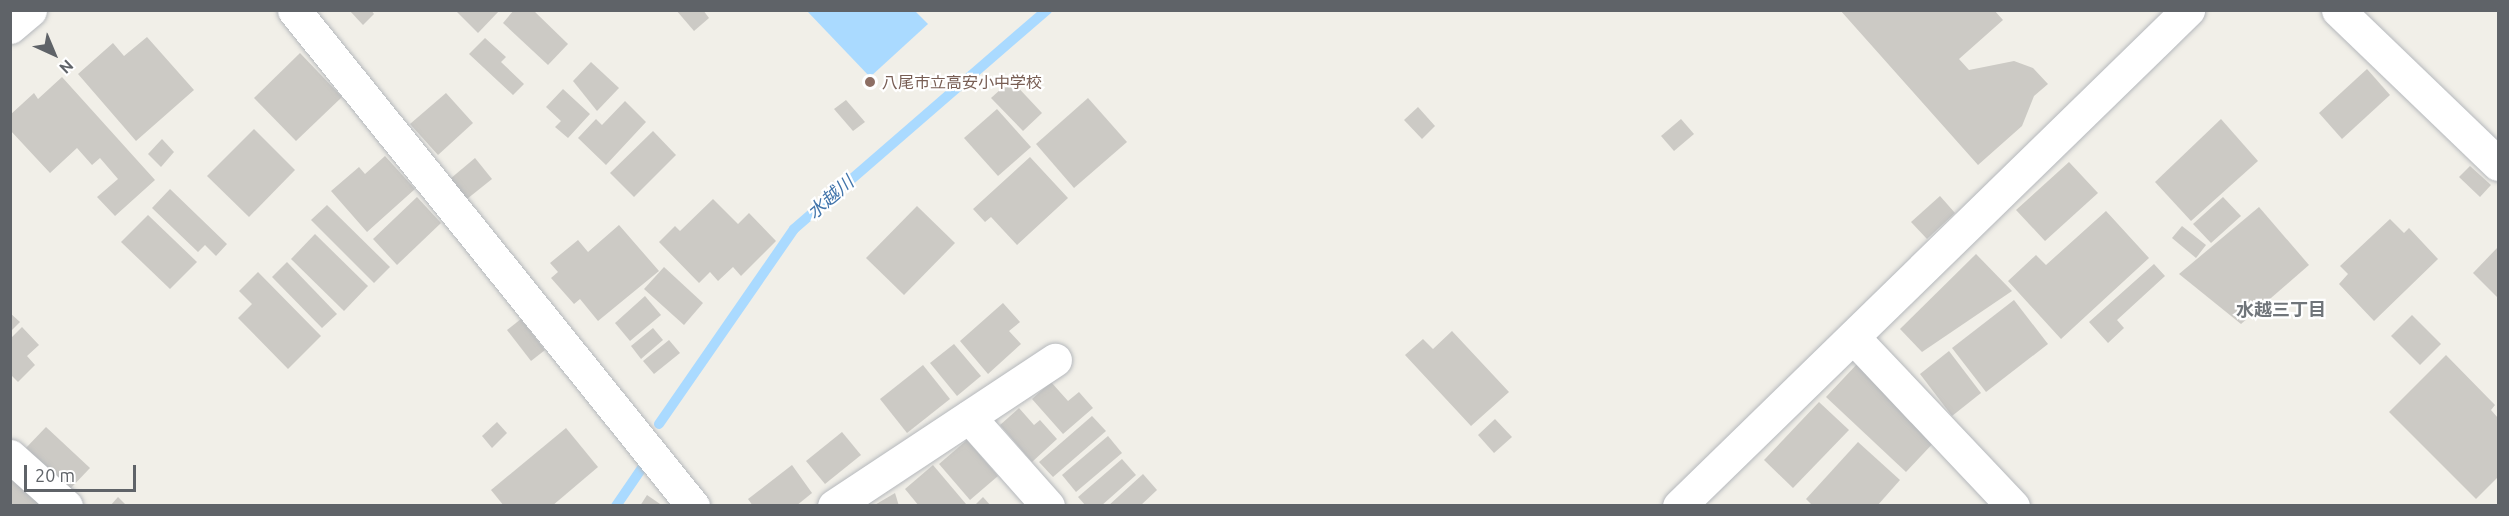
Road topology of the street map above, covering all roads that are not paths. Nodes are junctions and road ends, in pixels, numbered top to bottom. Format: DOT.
graph roads {
  1 [pos="30,10"];
  2 [pos="294,10"];
  3 [pos="2188,10"];
  4 [pos="2338,10"];
  5 [pos="10,27"];
  6 [pos="2499,164"];
  7 [pos="1853,336"];
  8 [pos="1055,360"];
  9 [pos="969,417"];
  10 [pos="10,456"];
  11 [pos="66,506"];
  12 [pos="693,506"];
  13 [pos="834,506"];
  14 [pos="1048,506"];
  15 [pos="1679,506"];
  16 [pos="2013,506"];
  1 -- 5 [label="street"];
  2 -- 12 [label="street"];
  3 -- 7 [label="street"];
  4 -- 6 [label="street"];
  7 -- 15 [label="street"];
  7 -- 16 [label="street"];
  8 -- 9 [label="street"];
  9 -- 13 [label="street"];
  9 -- 14 [label="street"];
  10 -- 11 [label="street"];
}
